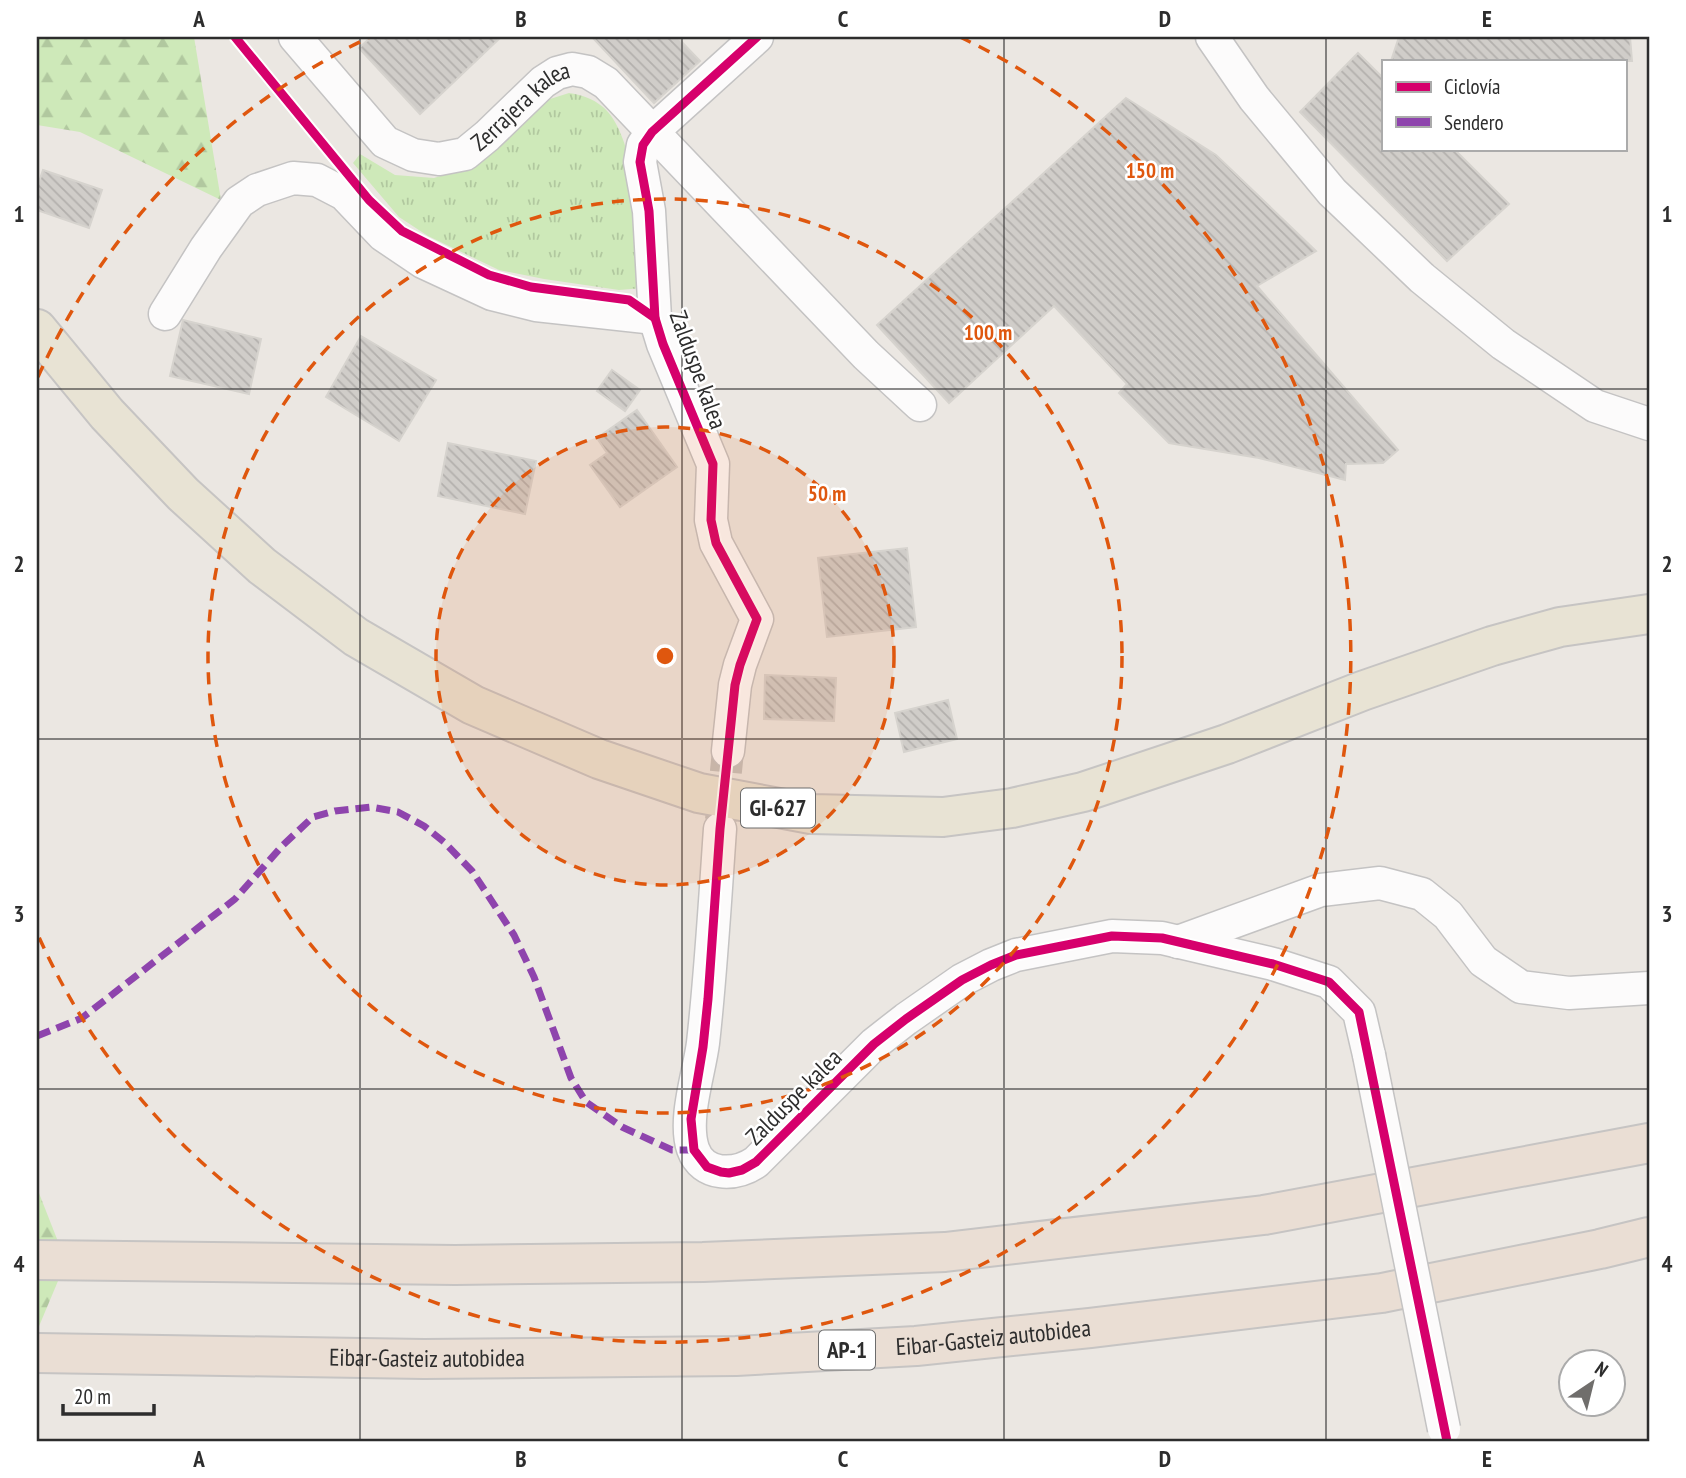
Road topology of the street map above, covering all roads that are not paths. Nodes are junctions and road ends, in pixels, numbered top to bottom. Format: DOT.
graph roads {
  1 [pos="295,37"];
  2 [pos="757,37"];
  3 [pos="1212,37"];
  4 [pos="652,132"];
  5 [pos="165,314"];
  6 [pos="655,318"];
  7 [pos="37,329"];
  8 [pos="920,405"];
  9 [pos="1649,424"];
  10 [pos="1649,614"];
  11 [pos="728,751"];
  12 [pos="720,829"];
  13 [pos="1178,942"];
  14 [pos="1649,988"];
  15 [pos="1649,1143"];
  16 [pos="1649,1237"];
  17 [pos="37,1260"];
  18 [pos="37,1353"];
  19 [pos="1445,1435"];
  1 -- 4 [label="street, Zerrajera kalea"];
  2 -- 4 [label="street, Zalduspe kalea"];
  3 -- 9 [label="street"];
  4 -- 6 [label="street, Zalduspe kalea"];
  4 -- 8 [label="street"];
  5 -- 6 [label="street, Zalduspe kalea"];
  6 -- 11 [label="street, Zalduspe kalea"];
  7 -- 10 [label="main road, GI-627"];
  12 -- 13 [label="street, Zalduspe kalea"];
  13 -- 14 [label="street"];
  13 -- 19 [label="street, bridge"];
  15 -- 17 [label="highway"];
  16 -- 18 [label="highway, Eibar-Gasteiz autobidea / AP-1"];
}
